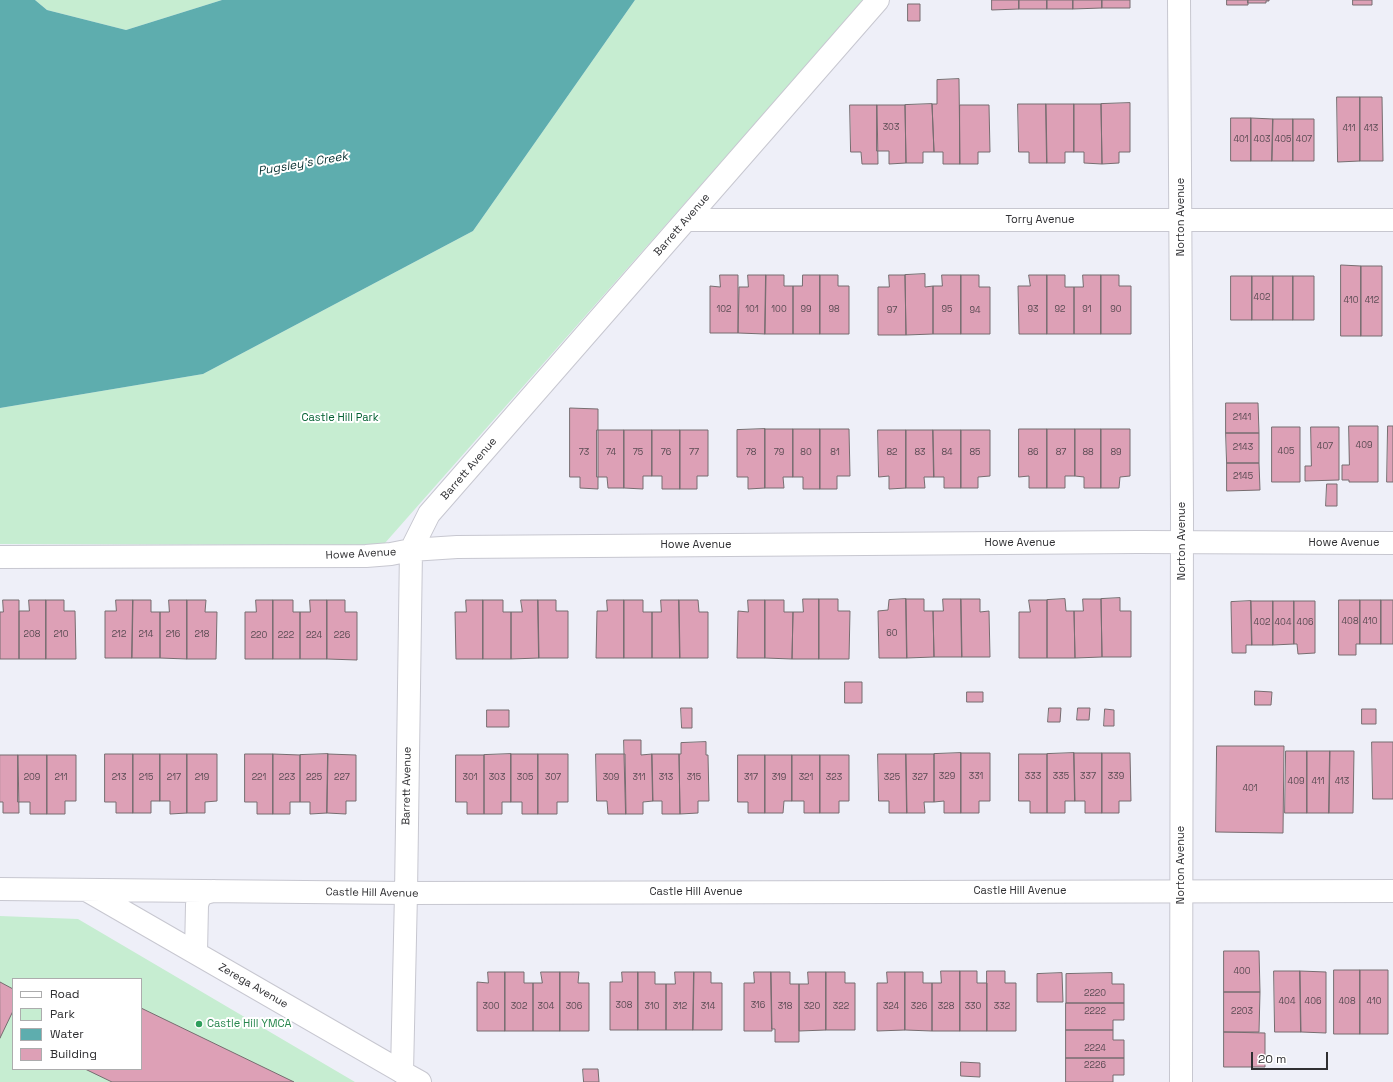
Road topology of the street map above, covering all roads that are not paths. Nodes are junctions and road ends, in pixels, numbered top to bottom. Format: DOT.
graph roads {
  1 [pos="878,0"];
  2 [pos="1179,0"];
  3 [pos="686,220"];
  4 [pos="1180,220"];
  5 [pos="1393,220"];
  6 [pos="1182,542"];
  7 [pos="1393,543"];
  8 [pos="411,550"];
  9 [pos="0,557"];
  10 [pos="0,889"];
  11 [pos="86,890"];
  12 [pos="214,891"];
  13 [pos="1181,891"];
  14 [pos="1393,891"];
  15 [pos="406,893"];
  16 [pos="196,953"];
  17 [pos="411,1077"];
  18 [pos="1181,1082"];
  1 -- 3 [label="street, Barrett Avenue"];
  2 -- 4 [label="street, Norton Avenue"];
  3 -- 4 [label="street, Torry Avenue"];
  3 -- 8 [label="street, Barrett Avenue"];
  4 -- 5 [label="street, Torry Avenue"];
  4 -- 6 [label="street, Norton Avenue"];
  6 -- 7 [label="street, Howe Avenue"];
  6 -- 8 [label="street, Howe Avenue"];
  6 -- 13 [label="street, Norton Avenue"];
  8 -- 9 [label="street, Howe Avenue"];
  8 -- 15 [label="street, Barrett Avenue"];
  10 -- 11 [label="street, Castle Hill Avenue"];
  11 -- 12 [label="street, Castle Hill Avenue"];
  11 -- 16 [label="street, Zerega Avenue"];
  12 -- 15 [label="street, Castle Hill Avenue"];
  12 -- 16 [label="street"];
  13 -- 14 [label="street, Castle Hill Avenue"];
  13 -- 15 [label="street, Castle Hill Avenue"];
  13 -- 18 [label="street, Norton Avenue"];
  15 -- 17 [label="street, Barrett Avenue"];
  16 -- 17 [label="street, Zerega Avenue"];
}
